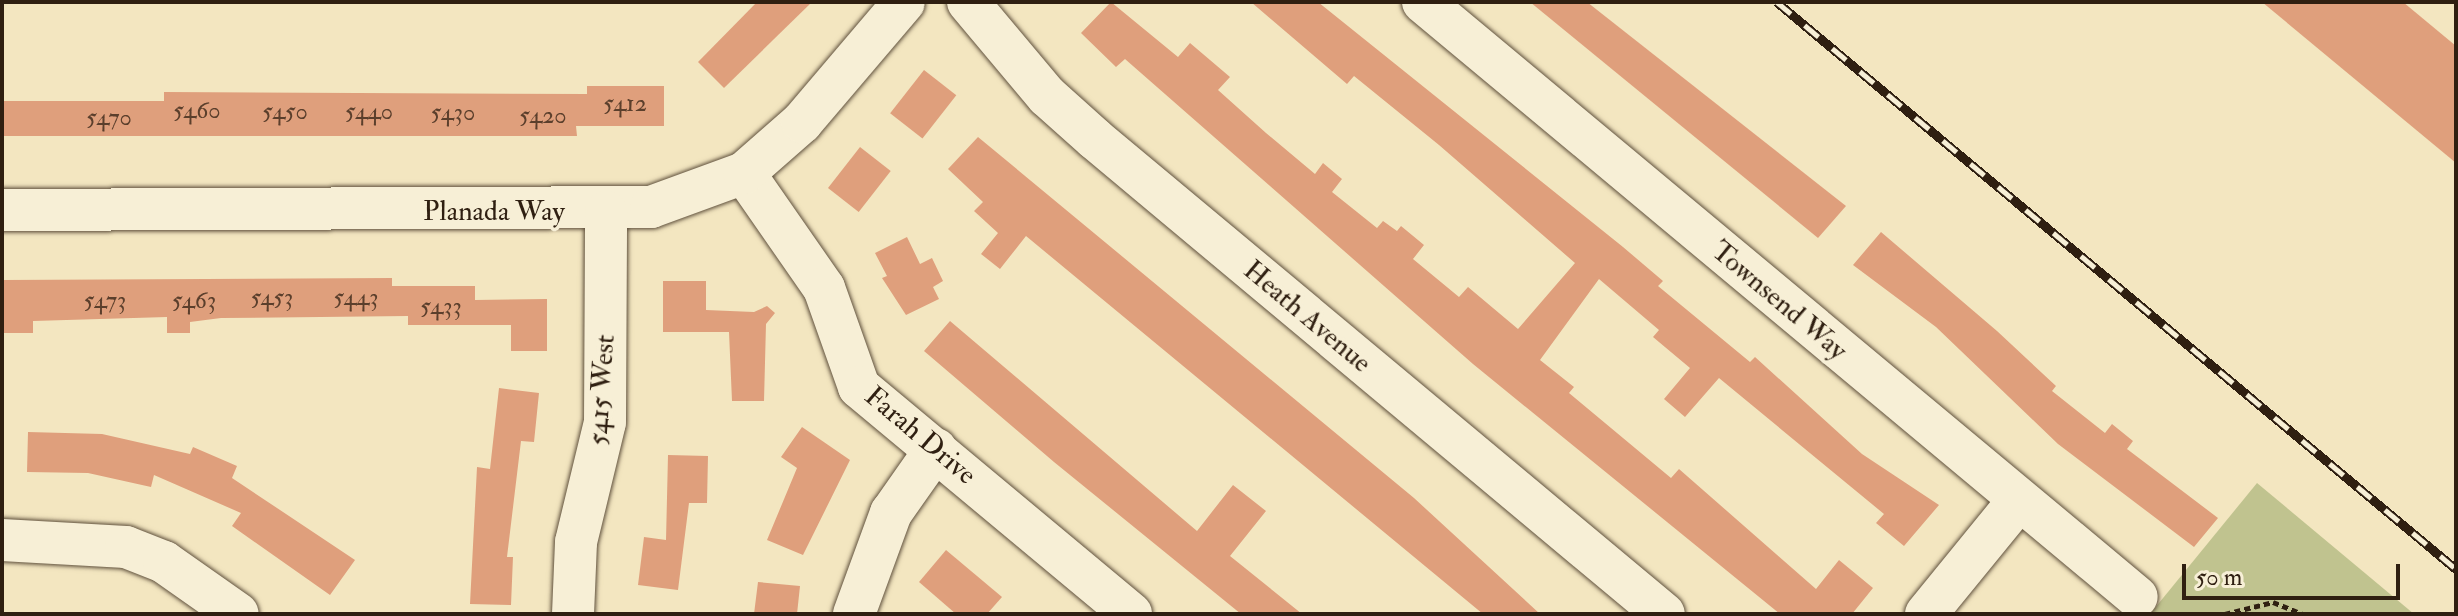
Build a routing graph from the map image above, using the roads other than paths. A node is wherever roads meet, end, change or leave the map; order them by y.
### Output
1 (904, 2) edge
2 (968, 2) edge
3 (1423, 2) edge
4 (744, 173) junction
5 (2, 210) edge
6 (606, 212) junction
7 (936, 449) junction
8 (2018, 501) junction
9 (2, 540) edge
10 (2137, 597) dead end
11 (238, 614) edge
12 (573, 614) edge
13 (854, 614) edge
14 (1131, 614) edge
15 (1664, 614) edge
16 (1926, 614) edge

1 - 4 street, Planada Way
2 - 15 street, Heath Avenue
3 - 8 street, Townsend Way
4 - 6 street, Planada Way
4 - 7 street, Farah Drive
5 - 6 street, Planada Way
6 - 12 street, 5415 West
7 - 13 street
7 - 14 street, Farah Drive
8 - 10 street, Townsend Way
8 - 16 street
9 - 11 street

